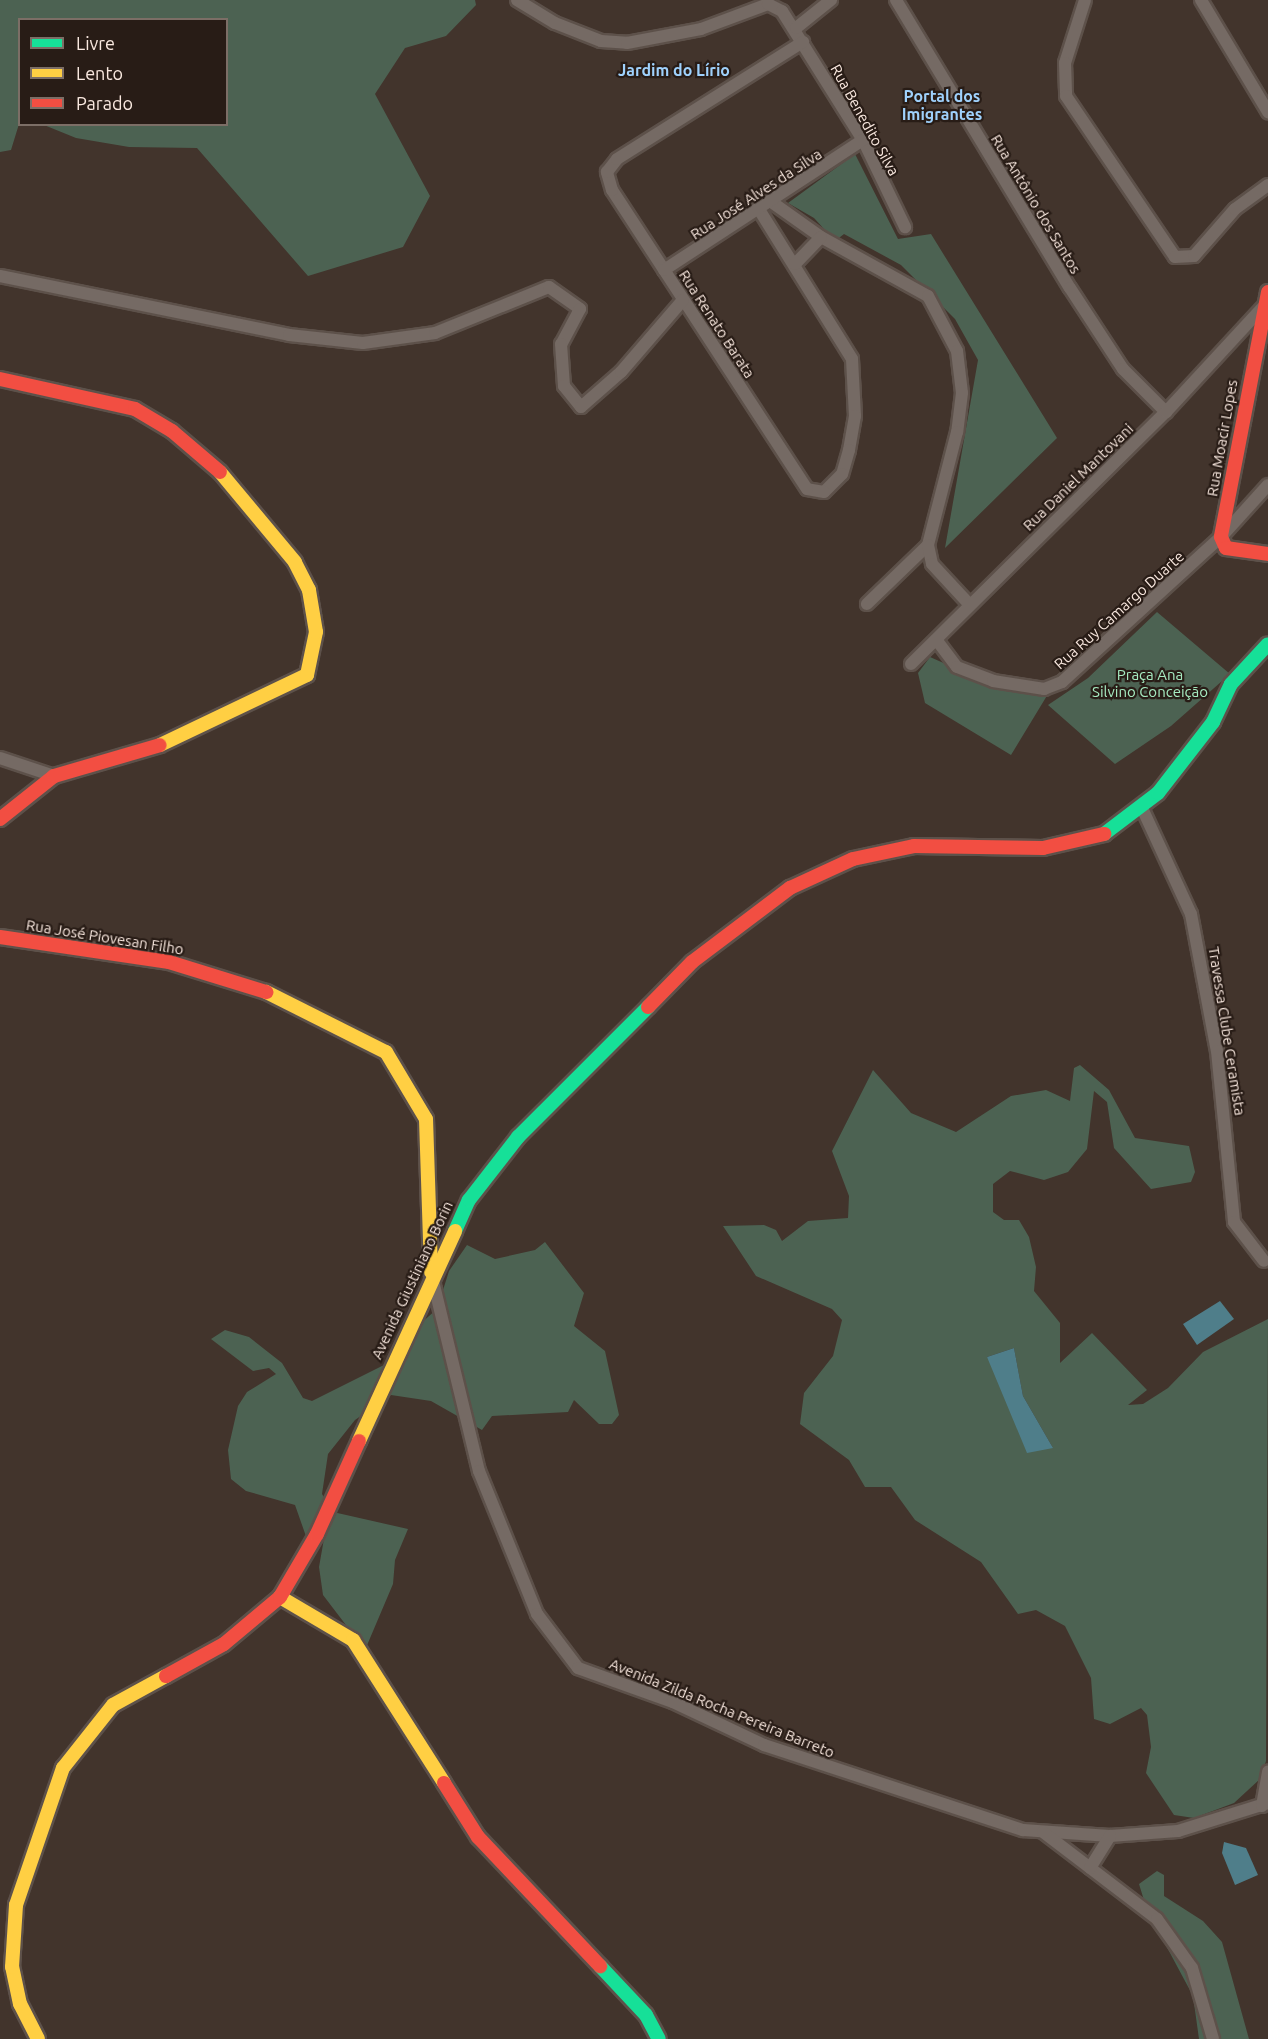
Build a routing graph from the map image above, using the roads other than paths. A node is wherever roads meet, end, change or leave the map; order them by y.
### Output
1 (517, 0) edge
2 (831, 0) edge
3 (896, 0) edge
4 (1085, 0) edge
5 (1201, 0) edge
6 (796, 28) junction
7 (803, 42) junction
8 (1268, 112) edge
9 (863, 141) junction
10 (1268, 185) edge
11 (773, 203) junction
12 (760, 211) junction
13 (905, 227) dead end
14 (821, 237) junction
15 (795, 264) junction
16 (664, 270) junction
17 (0, 276) edge
18 (1268, 292) edge
19 (683, 300) junction
20 (1262, 308) junction
21 (0, 379) edge
22 (1166, 412) junction
23 (1268, 485) edge
24 (1221, 537) junction
25 (928, 545) junction
26 (1268, 554) edge
27 (867, 604) dead end
28 (969, 604) junction
29 (938, 642) junction
30 (1268, 644) edge
31 (911, 664) dead end
32 (0, 758) edge
33 (54, 776) junction
34 (1142, 808) junction
35 (0, 819) edge
36 (0, 937) edge
37 (1264, 1261) dead end
38 (431, 1273) junction
39 (280, 1597) junction
40 (1268, 1772) edge
41 (1265, 1805) edge
42 (1042, 1832) junction
43 (1110, 1836) junction
44 (1090, 1868) junction
45 (38, 2039) edge
46 (658, 2039) edge
47 (1213, 2039) edge

1 - 6 street
2 - 6 street
3 - 22 street, Rua Antônio dos Santos
4 - 10 street
5 - 8 street
6 - 7 street, Rua Benedito Silva
7 - 9 street, Rua Benedito Silva
7 - 16 street, Rua Renato Barata
9 - 11 street, Rua José Alves da Silva
9 - 13 street, Rua Benedito Silva
11 - 12 street, Rua José Alves da Silva
11 - 14 street
12 - 15 street
12 - 16 street, Rua José Alves da Silva
14 - 15 street
14 - 25 street
15 - 19 street, Rua Renato Barata
16 - 19 street, Rua Renato Barata
17 - 19 street
18 - 20 street, Rua Moacir Lopes
20 - 22 street, Rua Daniel Mantovani
20 - 24 street, Rua Moacir Lopes
21 - 33 street
22 - 28 street, Rua Daniel Mantovani
23 - 24 street, Rua Ruy Camargo Duarte
24 - 26 street
24 - 29 street, Rua Ruy Camargo Duarte
25 - 27 street
25 - 28 street
28 - 29 street, Rua Daniel Mantovani
29 - 31 street, Rua Daniel Mantovani
30 - 34 street, Avenida Giustiniano Borin
32 - 33 street
33 - 35 street
34 - 37 street, Travessa Clube Ceramista
34 - 38 street, Avenida Giustiniano Borin
36 - 38 street, Rua José Piovesan Filho
38 - 39 street, Avenida Giustiniano Borin
38 - 42 street, Avenida Zilda Rocha Pereira Barreto
39 - 45 street, Avenida Giustiniano Borin
39 - 46 street
40 - 41 street
41 - 43 street, Avenida Zilda Rocha Pereira Barreto
42 - 43 street, Avenida Zilda Rocha Pereira Barreto
42 - 44 street
43 - 44 street
44 - 47 street

